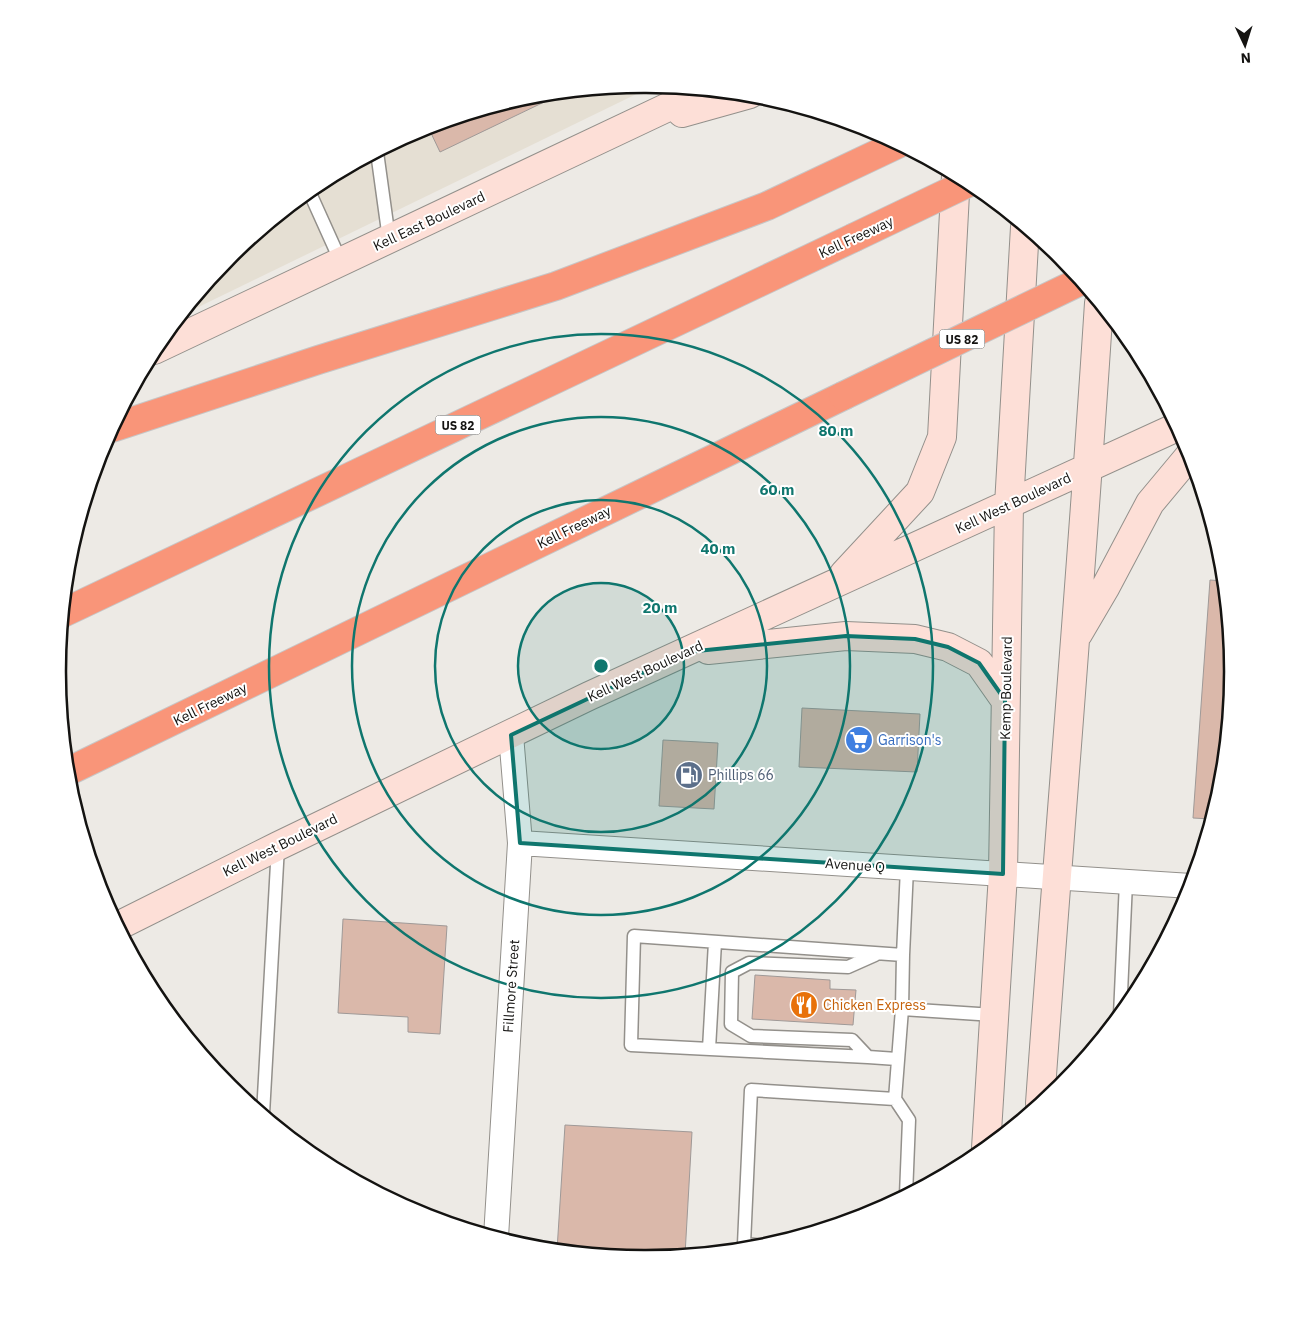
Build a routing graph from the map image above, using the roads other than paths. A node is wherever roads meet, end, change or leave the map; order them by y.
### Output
1 (693, 95) edge
2 (730, 99) edge
3 (617, 131) junction
4 (890, 147) edge
5 (378, 158) edge
6 (956, 183) edge
7 (961, 186) edge
8 (312, 198) edge
9 (1025, 234) edge
10 (389, 240) junction
11 (341, 262) junction
12 (1075, 284) edge
13 (1097, 311) edge
14 (169, 343) edge
15 (122, 425) edge
16 (1171, 430) edge
17 (1184, 462) edge
18 (1088, 468) junction
19 (1009, 505) junction
20 (835, 584) junction
21 (70, 610) edge
22 (1075, 640) junction
23 (687, 652) junction
24 (1005, 700) junction
25 (511, 735) junction
26 (74, 768) edge
27 (520, 843) junction
28 (278, 846) junction
29 (908, 868) junction
30 (1002, 874) junction
31 (1056, 877) junction
32 (1126, 882) junction
33 (1183, 885) edge
34 (124, 923) edge
35 (715, 942) junction
36 (877, 954) junction
37 (903, 956) junction
38 (1121, 1001) edge
39 (902, 1009) junction
40 (994, 1015) junction
41 (708, 1049) junction
42 (868, 1057) junction
43 (897, 1059) junction
44 (1041, 1094) edge
45 (895, 1100) junction
46 (263, 1107) edge
47 (987, 1139) edge
48 (906, 1188) edge
49 (496, 1231) edge
50 (744, 1241) edge

1 - 3 main road, Kell East Boulevard
2 - 3 main road
3 - 10 main road, Kell East Boulevard
4 - 15 highway
5 - 10 lane
6 - 20 main road
7 - 21 highway, Kell Freeway / US 82, bridge
8 - 11 lane
9 - 19 main road, Kemp Boulevard
10 - 11 main road, Kell East Boulevard
11 - 14 main road, Kell East Boulevard
12 - 26 highway, Kell Freeway / US 82, bridge
13 - 18 main road
16 - 18 main road, Kell West Boulevard
17 - 22 main road
18 - 19 main road, Kell West Boulevard
18 - 22 main road
19 - 20 main road, Kell West Boulevard
19 - 24 main road, Kemp Boulevard
20 - 23 main road, Kell West Boulevard
22 - 31 main road
23 - 24 main road
23 - 25 main road, Kell West Boulevard
24 - 30 main road, Kemp Boulevard
25 - 27 street, Fillmore Street
25 - 28 main road, Kell West Boulevard
27 - 29 street, Avenue Q
27 - 49 street, Fillmore Street
28 - 34 main road, Kell West Boulevard
28 - 46 lane
29 - 30 street, Avenue Q
29 - 37 lane
30 - 31 street, Avenue Q
30 - 40 main road, Kemp Boulevard
31 - 32 street, Avenue Q
31 - 44 main road
32 - 33 street, Avenue Q
32 - 38 lane
35 - 36 lane
35 - 41 lane
35 - 41 lane
36 - 37 lane
36 - 42 lane
37 - 39 lane
39 - 40 lane
39 - 43 lane
40 - 47 main road, Kemp Boulevard
41 - 42 lane
42 - 43 lane
43 - 45 lane
45 - 48 lane
45 - 50 lane

